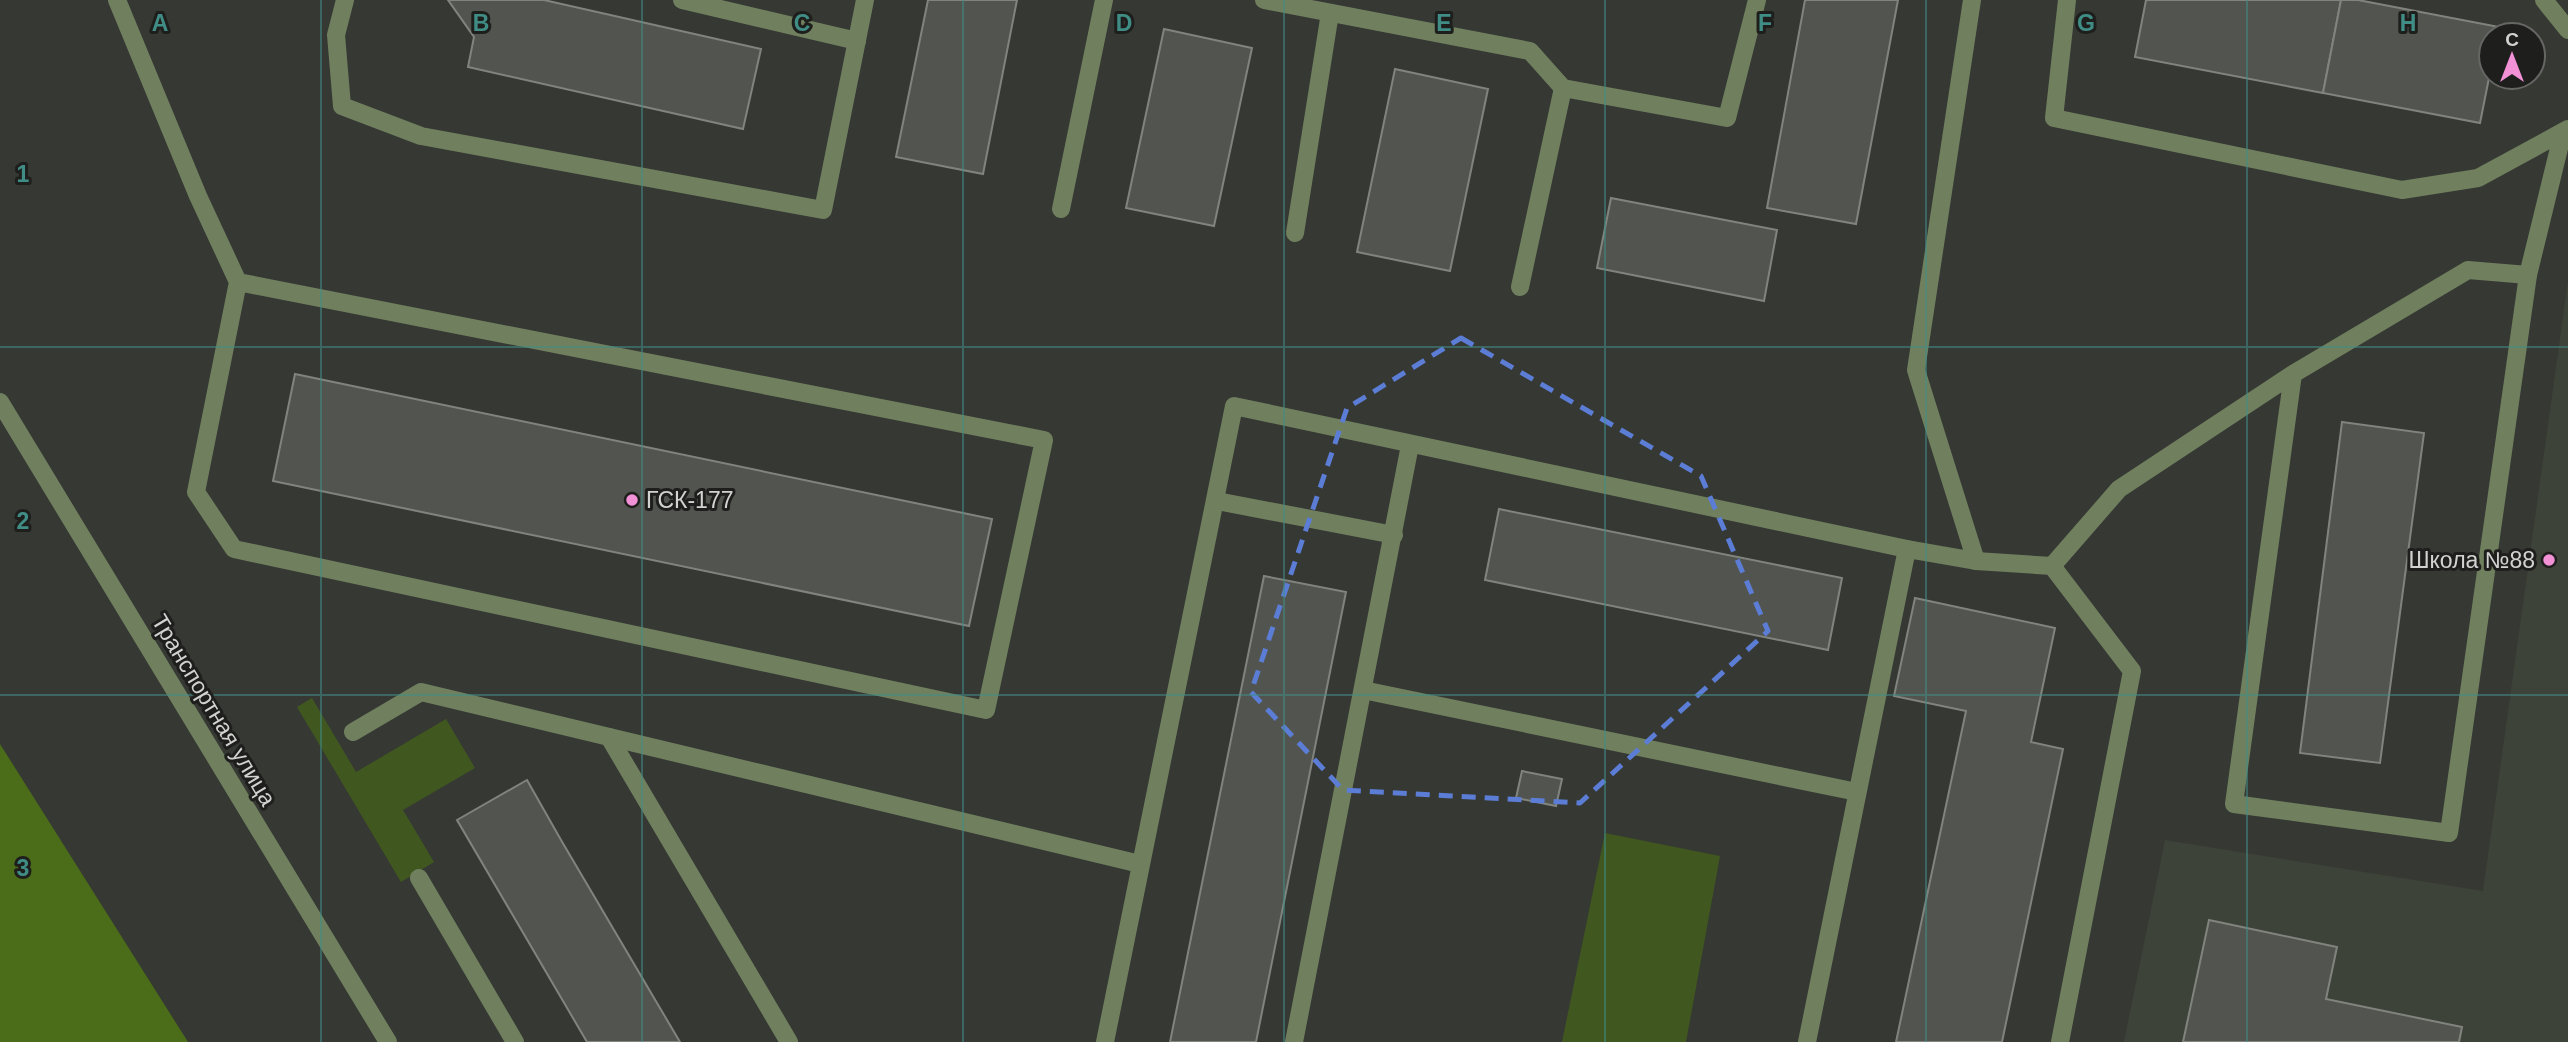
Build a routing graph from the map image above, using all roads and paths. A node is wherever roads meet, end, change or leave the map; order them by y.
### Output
1 (117, 0) edge
2 (345, 0) edge
3 (682, 0) edge
4 (865, 0) edge
5 (1104, 0) edge
6 (1264, 0) edge
7 (1758, 0) edge
8 (1972, 0) edge
9 (2067, 0) edge
10 (2544, 0) edge
11 (1330, 13) junction
12 (2568, 30) edge
13 (857, 41) junction
14 (1563, 88) junction
15 (2565, 130) edge
16 (1061, 209) dead end
17 (1295, 233) dead end
18 (2528, 275) junction
19 (239, 282) junction
20 (1520, 287) dead end
21 (2293, 374) junction
22 (0, 402) edge
23 (1410, 445) junction
24 (1217, 501) junction
25 (1394, 535) junction
26 (1906, 549) junction
27 (1976, 561) junction
28 (2052, 566) junction
29 (1363, 690) junction
30 (353, 732) dead end
31 (609, 737) junction
32 (1857, 792) junction
33 (1140, 864) junction
34 (419, 878) dead end
35 (388, 1042) edge
36 (515, 1042) edge
37 (789, 1042) edge
38 (1105, 1042) edge
39 (1294, 1042) edge
40 (1807, 1042) edge
41 (2060, 1042) edge

1 - 19 street
2 - 13 street
3 - 13 street
4 - 13 street
5 - 16 street
6 - 11 street
7 - 14 street
8 - 27 street
9 - 15 street
10 - 12 street
11 - 14 street
11 - 17 street
14 - 20 street
15 - 18 street
18 - 21 street
18 - 21 street
19 - 19 street
21 - 28 street
22 - 35 street, Транспортная улица
23 - 24 street
23 - 25 street
23 - 26 street
24 - 25 street
24 - 33 street
25 - 29 street
26 - 27 street
26 - 32 street
27 - 28 street
28 - 41 street
29 - 32 street
29 - 39 street
30 - 31 street
31 - 33 street
31 - 37 street
32 - 40 street
33 - 38 street
34 - 36 street

